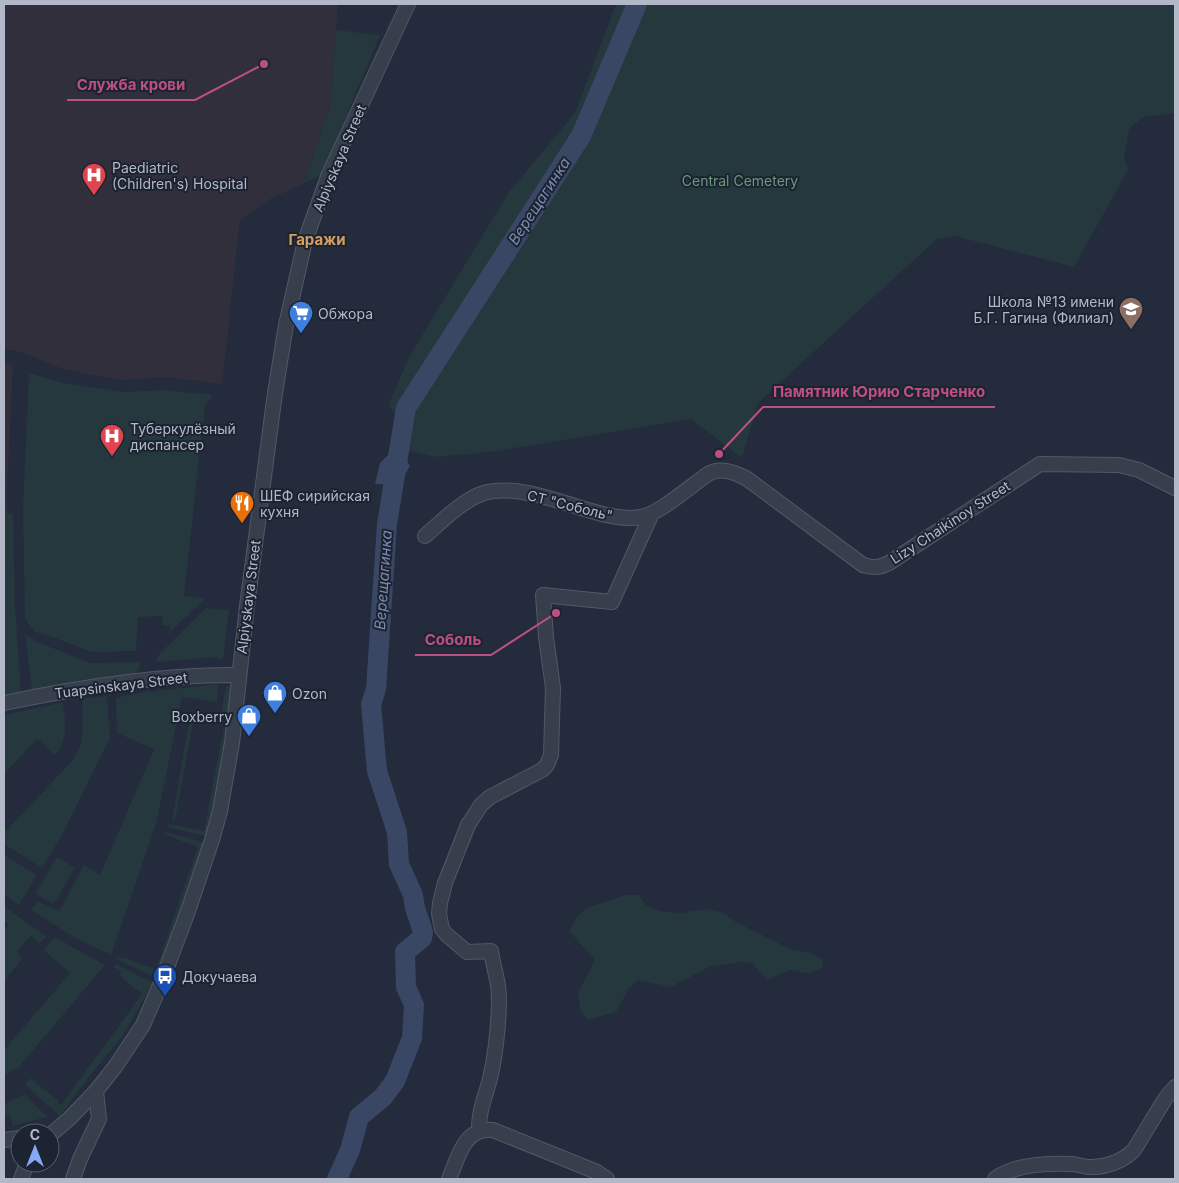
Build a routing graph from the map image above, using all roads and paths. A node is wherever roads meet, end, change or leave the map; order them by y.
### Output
1 (408, 4) edge
2 (715, 470) joint
3 (1175, 488) edge
4 (652, 513) junction
5 (425, 536) dead end
6 (239, 675) junction
7 (4, 703) edge
8 (1175, 1086) edge
9 (96, 1091) junction
10 (60, 1127) edge
11 (479, 1131) junction
12 (73, 1179) edge
13 (449, 1179) edge
14 (607, 1179) edge
15 (995, 1179) edge

1 - 6 street, Alpiyskaya Street
2 - 3 street, Lizy Chaikinoy Street
2 - 4 street, СТ "Соболь"
4 - 5 street, СТ "Соболь"
4 - 11 street
6 - 7 street, Tuapsinskaya Street
6 - 9 street, Alpiyskaya Street
8 - 15 street
9 - 10 street, Alpiyskaya Street
9 - 12 street
11 - 13 street
11 - 14 street

